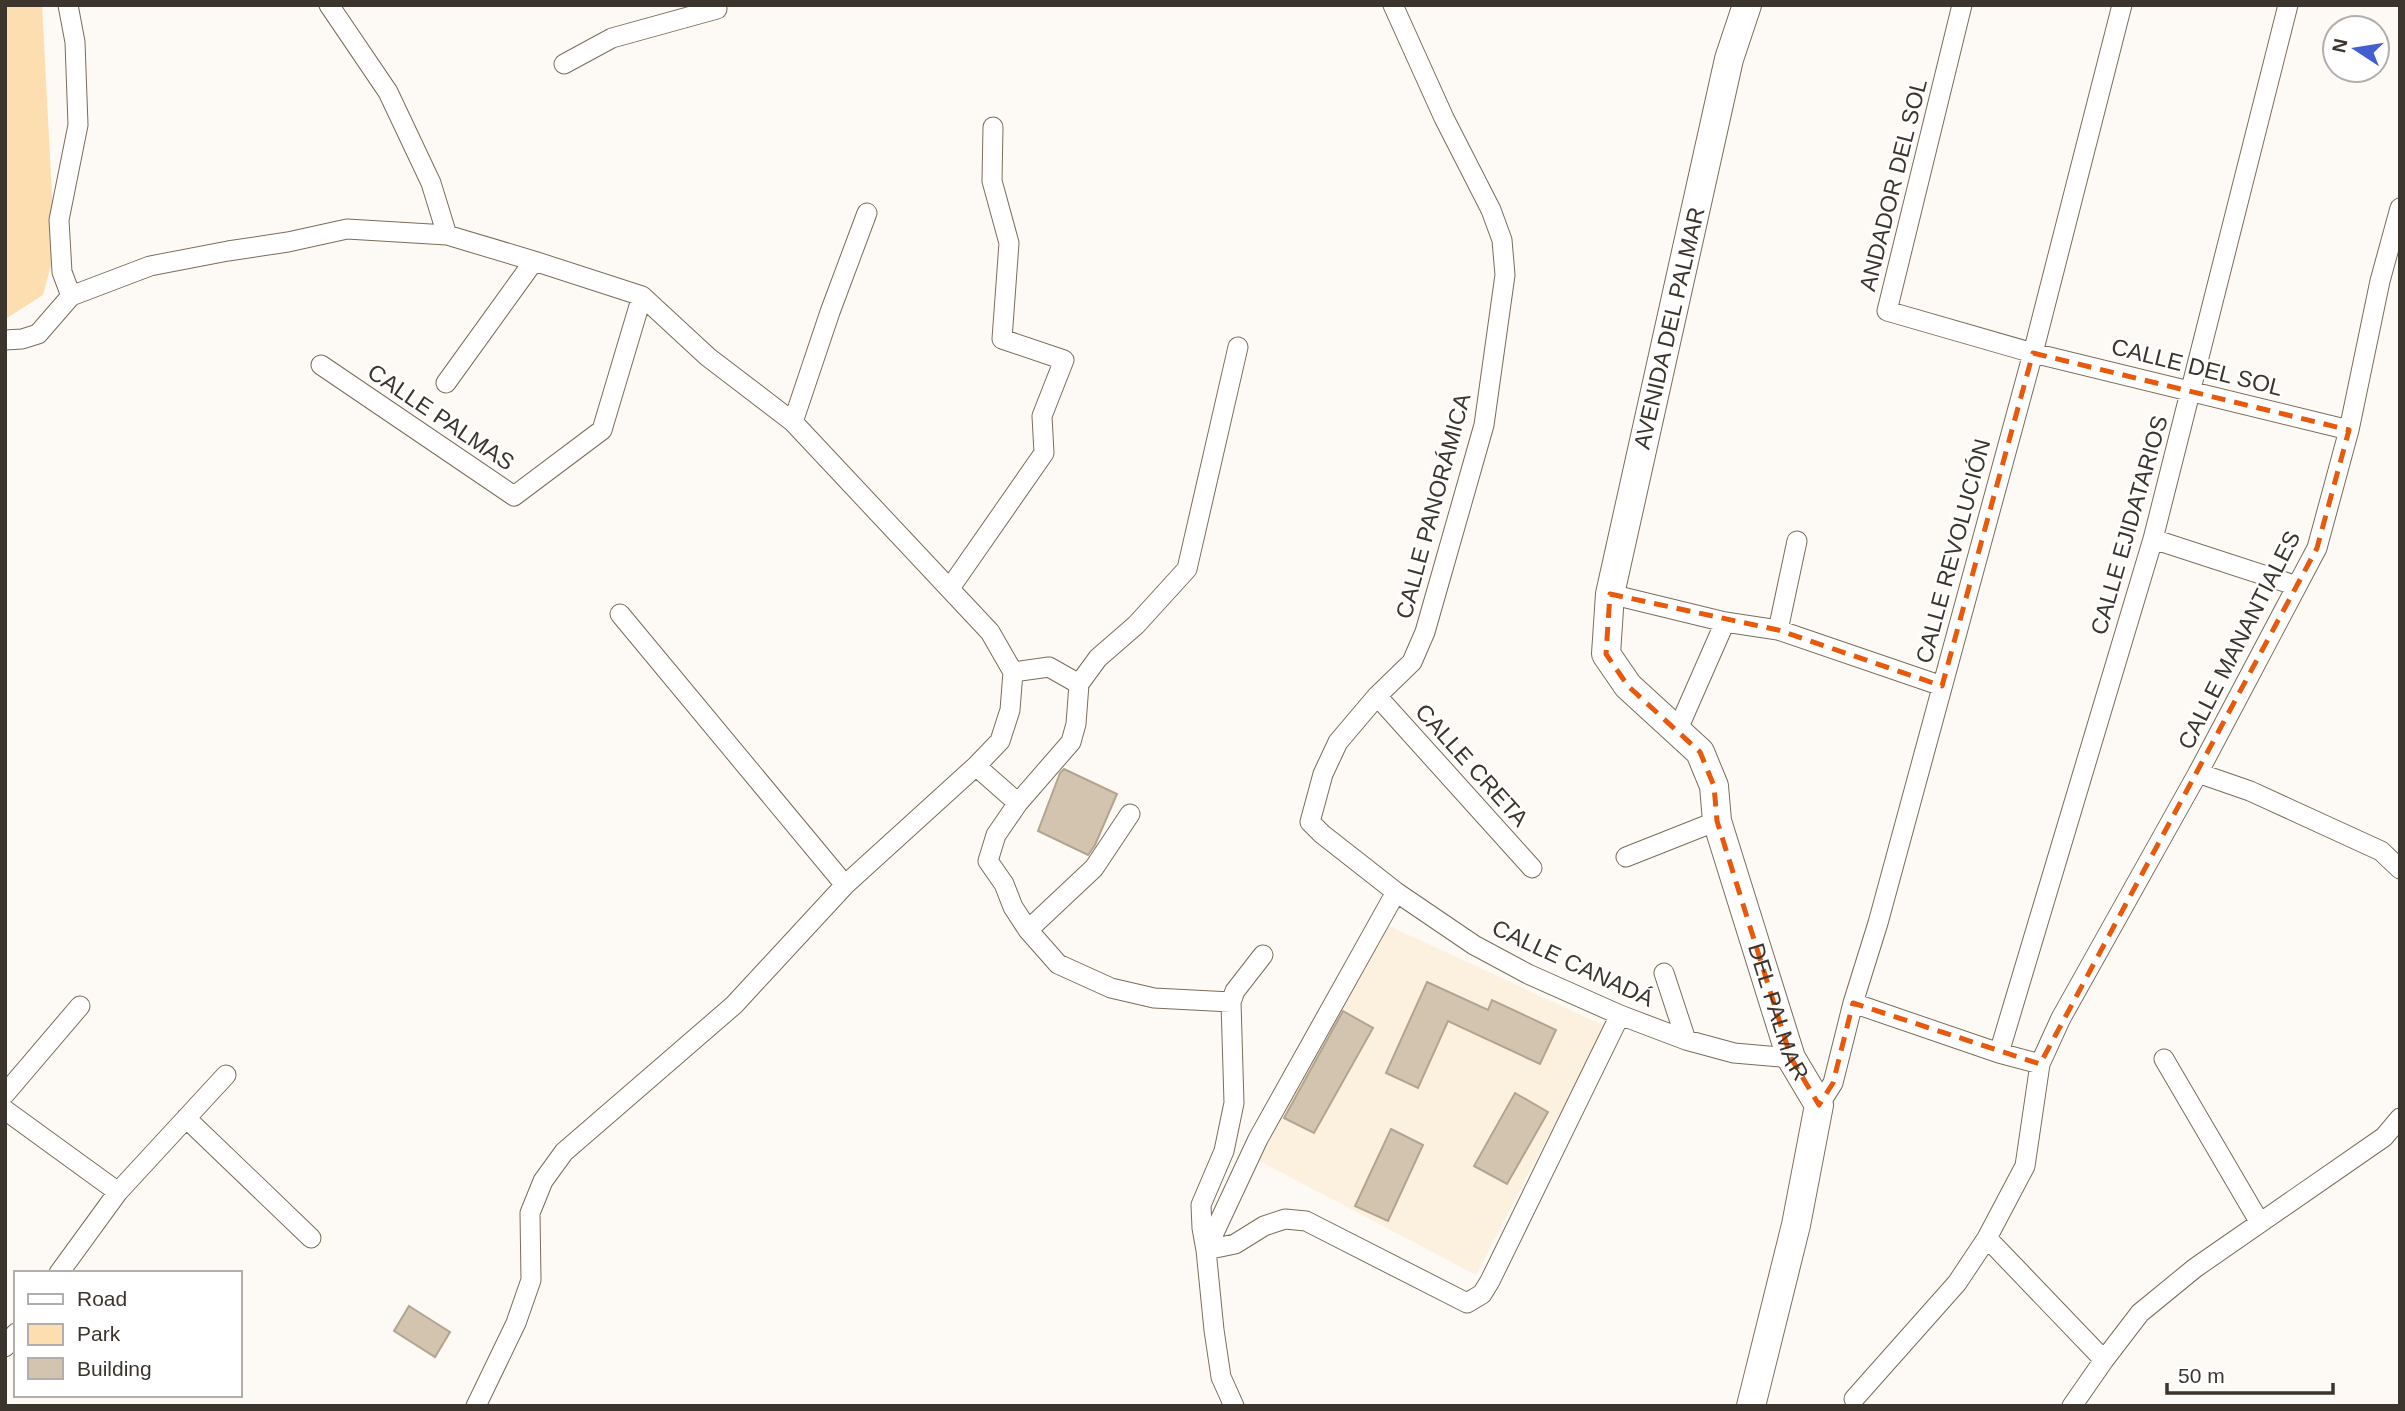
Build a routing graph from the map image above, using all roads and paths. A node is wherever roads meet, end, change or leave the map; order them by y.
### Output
1 (68, 5) edge
2 (329, 5) edge
3 (1393, 5) edge
4 (1747, 5) edge
5 (1962, 5) edge
6 (2122, 5) edge
7 (2288, 5) edge
8 (717, 9) dead end
9 (693, 10) edge
10 (564, 64) dead end
11 (993, 127) dead end
12 (2400, 208) edge
13 (867, 213) dead end
14 (447, 235) junction
15 (534, 261) junction
16 (71, 296) junction
17 (642, 296) junction
18 (5, 340) edge
19 (1238, 347) dead end
20 (2033, 352) junction
21 (321, 365) dead end
22 (446, 383) dead end
23 (2192, 391) junction
24 (793, 422) junction
25 (2349, 430) junction
26 (2153, 539) junction
27 (1797, 541) dead end
28 (2297, 586) junction
29 (950, 588) junction
30 (1610, 594) junction
31 (620, 614) dead end
32 (1725, 622) junction
33 (1779, 630) junction
34 (1606, 654) joint
35 (1013, 672) junction
36 (1079, 684) junction
37 (1942, 686) junction
38 (1377, 696) junction
39 (1678, 729) junction
40 (976, 766) junction
41 (2198, 773) junction
42 (1316, 799) joint
43 (1018, 803) junction
44 (1130, 814) dead end
45 (1717, 821) junction
46 (1626, 857) dead end
47 (1531, 868) dead end
48 (2400, 869) edge
49 (845, 885) junction
50 (1396, 892) junction
51 (1028, 930) junction
52 (1263, 956) dead end
53 (1664, 973) dead end
54 (1231, 1002) junction
55 (1853, 1003) junction
56 (80, 1006) dead end
57 (1620, 1015) junction
58 (1686, 1040) junction
59 (1998, 1054) junction
60 (1791, 1058) junction
61 (2164, 1059) dead end
62 (2040, 1064) junction
63 (226, 1076) dead end
64 (5, 1094) edge
65 (1819, 1105) junction
66 (5, 1110) edge
67 (186, 1118) junction
68 (2400, 1118) edge
69 (117, 1192) junction
70 (2260, 1223) junction
71 (311, 1238) dead end
72 (1987, 1238) junction
73 (1206, 1250) junction
74 (60, 1271) edge
75 (2104, 1360) junction
76 (1854, 1399) dead end
77 (476, 1406) edge
78 (1234, 1406) edge
79 (1751, 1406) edge
80 (2072, 1406) edge

1 - 16 street
2 - 14 street
3 - 38 street, CALLE PANORÁMICA
4 - 30 street, AVENIDA DEL PALMAR
5 - 20 street, ANDADOR DEL SOL
6 - 20 street, CALLE REVOLUCIÓN
7 - 23 street, CALLE EJIDATARIOS
8 - 9 street
9 - 10 street
11 - 29 street
12 - 25 street, CALLE MANANTIALES
13 - 24 street
14 - 15 street
14 - 16 street
15 - 17 street
15 - 22 street
16 - 18 street
17 - 21 street, CALLE PALMAS
17 - 24 street
19 - 36 street
20 - 23 street, CALLE DEL SOL
20 - 37 street, CALLE REVOLUCIÓN
23 - 25 street, CALLE DEL SOL
23 - 26 street, CALLE EJIDATARIOS
24 - 29 street
25 - 28 street, CALLE MANANTIALES
26 - 28 street
26 - 59 street, CALLE EJIDATARIOS
27 - 33 street
28 - 41 street, CALLE MANANTIALES
29 - 35 street
30 - 32 street
30 - 34 street, AVENIDA DEL PALMAR
31 - 49 street
32 - 33 street
32 - 39 street
33 - 37 street
34 - 39 street, DEL PALMAR
35 - 36 street
35 - 40 street
36 - 43 street
37 - 55 street, CALLE REVOLUCIÓN
38 - 42 street, CALLE PANORÁMICA
38 - 47 street, CALLE CRETA
39 - 45 street, DEL PALMAR
40 - 43 street
40 - 49 street
41 - 48 street
41 - 62 street, CALLE MANANTIALES
42 - 50 street, CALLE CANADÁ
43 - 51 street
44 - 51 street
45 - 46 street
45 - 60 street, DEL PALMAR
49 - 77 street
50 - 57 street, CALLE CANADÁ
50 - 73 street
51 - 54 street
52 - 54 street
53 - 58 street
54 - 73 street
55 - 59 street
55 - 65 street, CALLE REVOLUCIÓN
56 - 64 street
57 - 58 street, CALLE CANADÁ
57 - 73 street
58 - 60 street, CALLE CANADÁ
59 - 62 street
60 - 65 street, DEL PALMAR
61 - 70 street
62 - 72 street, CALLE MANANTIALES
63 - 67 street
65 - 79 street, DEL PALMAR
66 - 69 street
67 - 69 street
67 - 71 street
68 - 70 street
69 - 74 street
70 - 75 street
72 - 75 street
72 - 76 street, CALLE MANANTIALES
73 - 78 street
75 - 80 street

